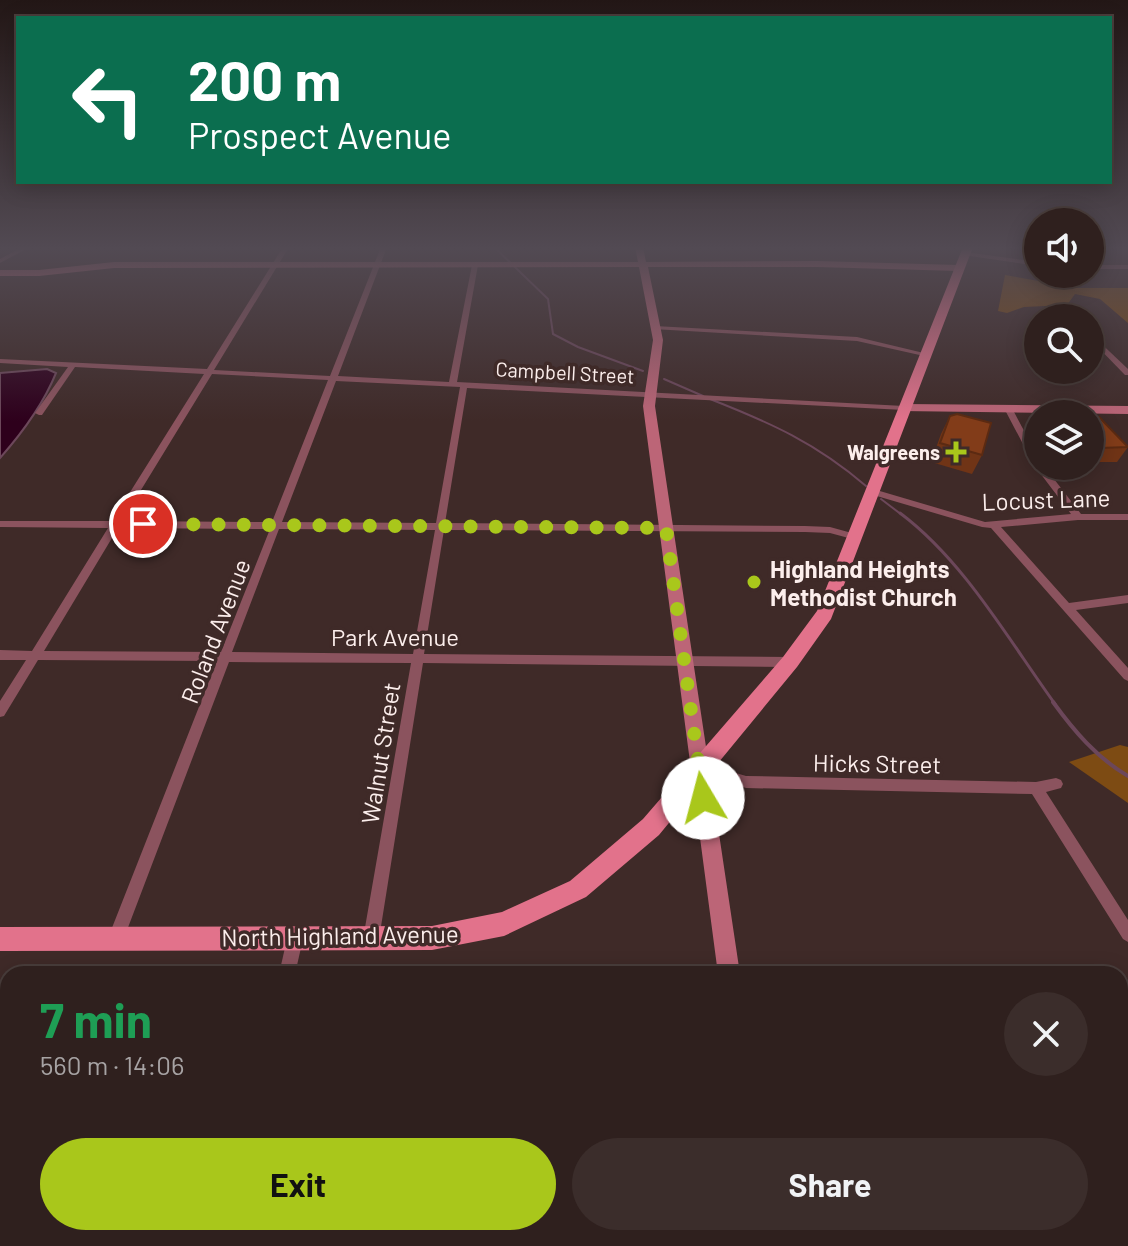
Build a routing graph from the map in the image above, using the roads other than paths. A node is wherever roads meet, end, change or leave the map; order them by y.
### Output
1 (251, 305) edge
2 (362, 305) edge
3 (469, 305) edge
4 (651, 305) edge
5 (944, 305) edge
6 (655, 328) junction
7 (1104, 349) edge
8 (924, 354) junction
9 (0, 361) edge
10 (73, 365) junction
11 (212, 370) junction
12 (1128, 373) edge
13 (335, 377) junction
14 (458, 384) junction
15 (649, 395) junction
16 (904, 408) junction
17 (1009, 410) junction
18 (1128, 410) edge
19 (39, 413) dead end
20 (1024, 438) edge
21 (1050, 480) edge
22 (874, 490) junction
23 (1078, 517) junction
24 (1128, 517) edge
25 (0, 524) edge
26 (115, 524) junction
27 (278, 524) junction
28 (994, 525) junction
29 (440, 526) junction
30 (666, 528) junction
31 (856, 537) junction
32 (1128, 599) edge
33 (1066, 607) junction
34 (0, 655) edge
35 (35, 655) junction
36 (417, 657) junction
37 (227, 658) junction
38 (683, 660) junction
39 (790, 662) junction
40 (1128, 676) edge
41 (0, 712) edge
42 (699, 768) junction
43 (1056, 784) dead end
44 (1036, 788) junction
45 (1128, 934) edge
46 (0, 939) edge
47 (116, 939) junction
48 (295, 939) junction
49 (371, 939) junction
50 (289, 966) edge
51 (728, 966) edge

1 - 11 street
2 - 13 street, Roland Avenue
3 - 14 street, Walnut Street
4 - 6 street
5 - 8 main road, North Highland Avenue
6 - 8 street
6 - 15 street
7 - 12 street
8 - 16 main road, North Highland Avenue
9 - 10 street, Campbell Street
10 - 11 street, Campbell Street
10 - 19 street
11 - 13 street, Campbell Street
11 - 26 street
13 - 14 street, Campbell Street
13 - 27 street, Roland Avenue
14 - 15 street, Campbell Street
14 - 29 street, Walnut Street
15 - 16 street, Campbell Street
15 - 30 street
16 - 17 street, Campbell Street
16 - 22 main road, North Highland Avenue
17 - 18 street, Campbell Street
17 - 20 street
21 - 23 street
22 - 28 street, Locust Lane
22 - 31 main road, North Highland Avenue
23 - 24 street, Locust Lane
23 - 28 street, Locust Lane
25 - 26 street
26 - 27 street
26 - 35 street
27 - 29 street
27 - 37 street, Roland Avenue
28 - 33 street
29 - 30 street
29 - 36 street, Walnut Street
30 - 31 street
30 - 38 street
31 - 39 main road, North Highland Avenue
32 - 33 street
33 - 40 street
34 - 35 street, Park Avenue
35 - 37 street, Park Avenue
35 - 41 street
36 - 37 street, Park Avenue
36 - 38 street, Park Avenue
36 - 49 street, Walnut Street
37 - 47 street, Roland Avenue
38 - 39 street, Park Avenue
38 - 42 street
39 - 42 main road, North Highland Avenue
42 - 44 street, Hicks Street
42 - 49 main road, North Highland Avenue
42 - 51 street
43 - 44 street, Hicks Street
44 - 45 street
46 - 47 main road, North Highland Avenue
47 - 48 main road, North Highland Avenue
48 - 49 main road, North Highland Avenue
48 - 50 street

